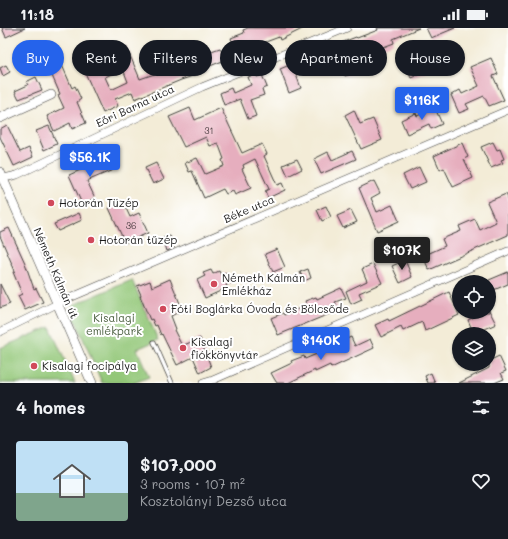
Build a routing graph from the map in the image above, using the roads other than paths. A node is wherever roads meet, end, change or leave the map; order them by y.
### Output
1 (347, 28) edge
2 (51, 95) dead end
3 (508, 110) edge
4 (0, 118) edge
5 (1, 176) edge
6 (508, 251) edge
7 (57, 304) junction
8 (0, 332) edge
9 (154, 342) dead end
10 (92, 383) edge
11 (172, 383) edge
12 (202, 383) edge

1 - 5 street, Eőri Barna utca
2 - 4 street
3 - 7 street, Béke utca
5 - 7 street, Németh Kálmán út
6 - 12 street
7 - 8 street, Béke utca
7 - 10 street, Németh Kálmán út
9 - 11 lane

